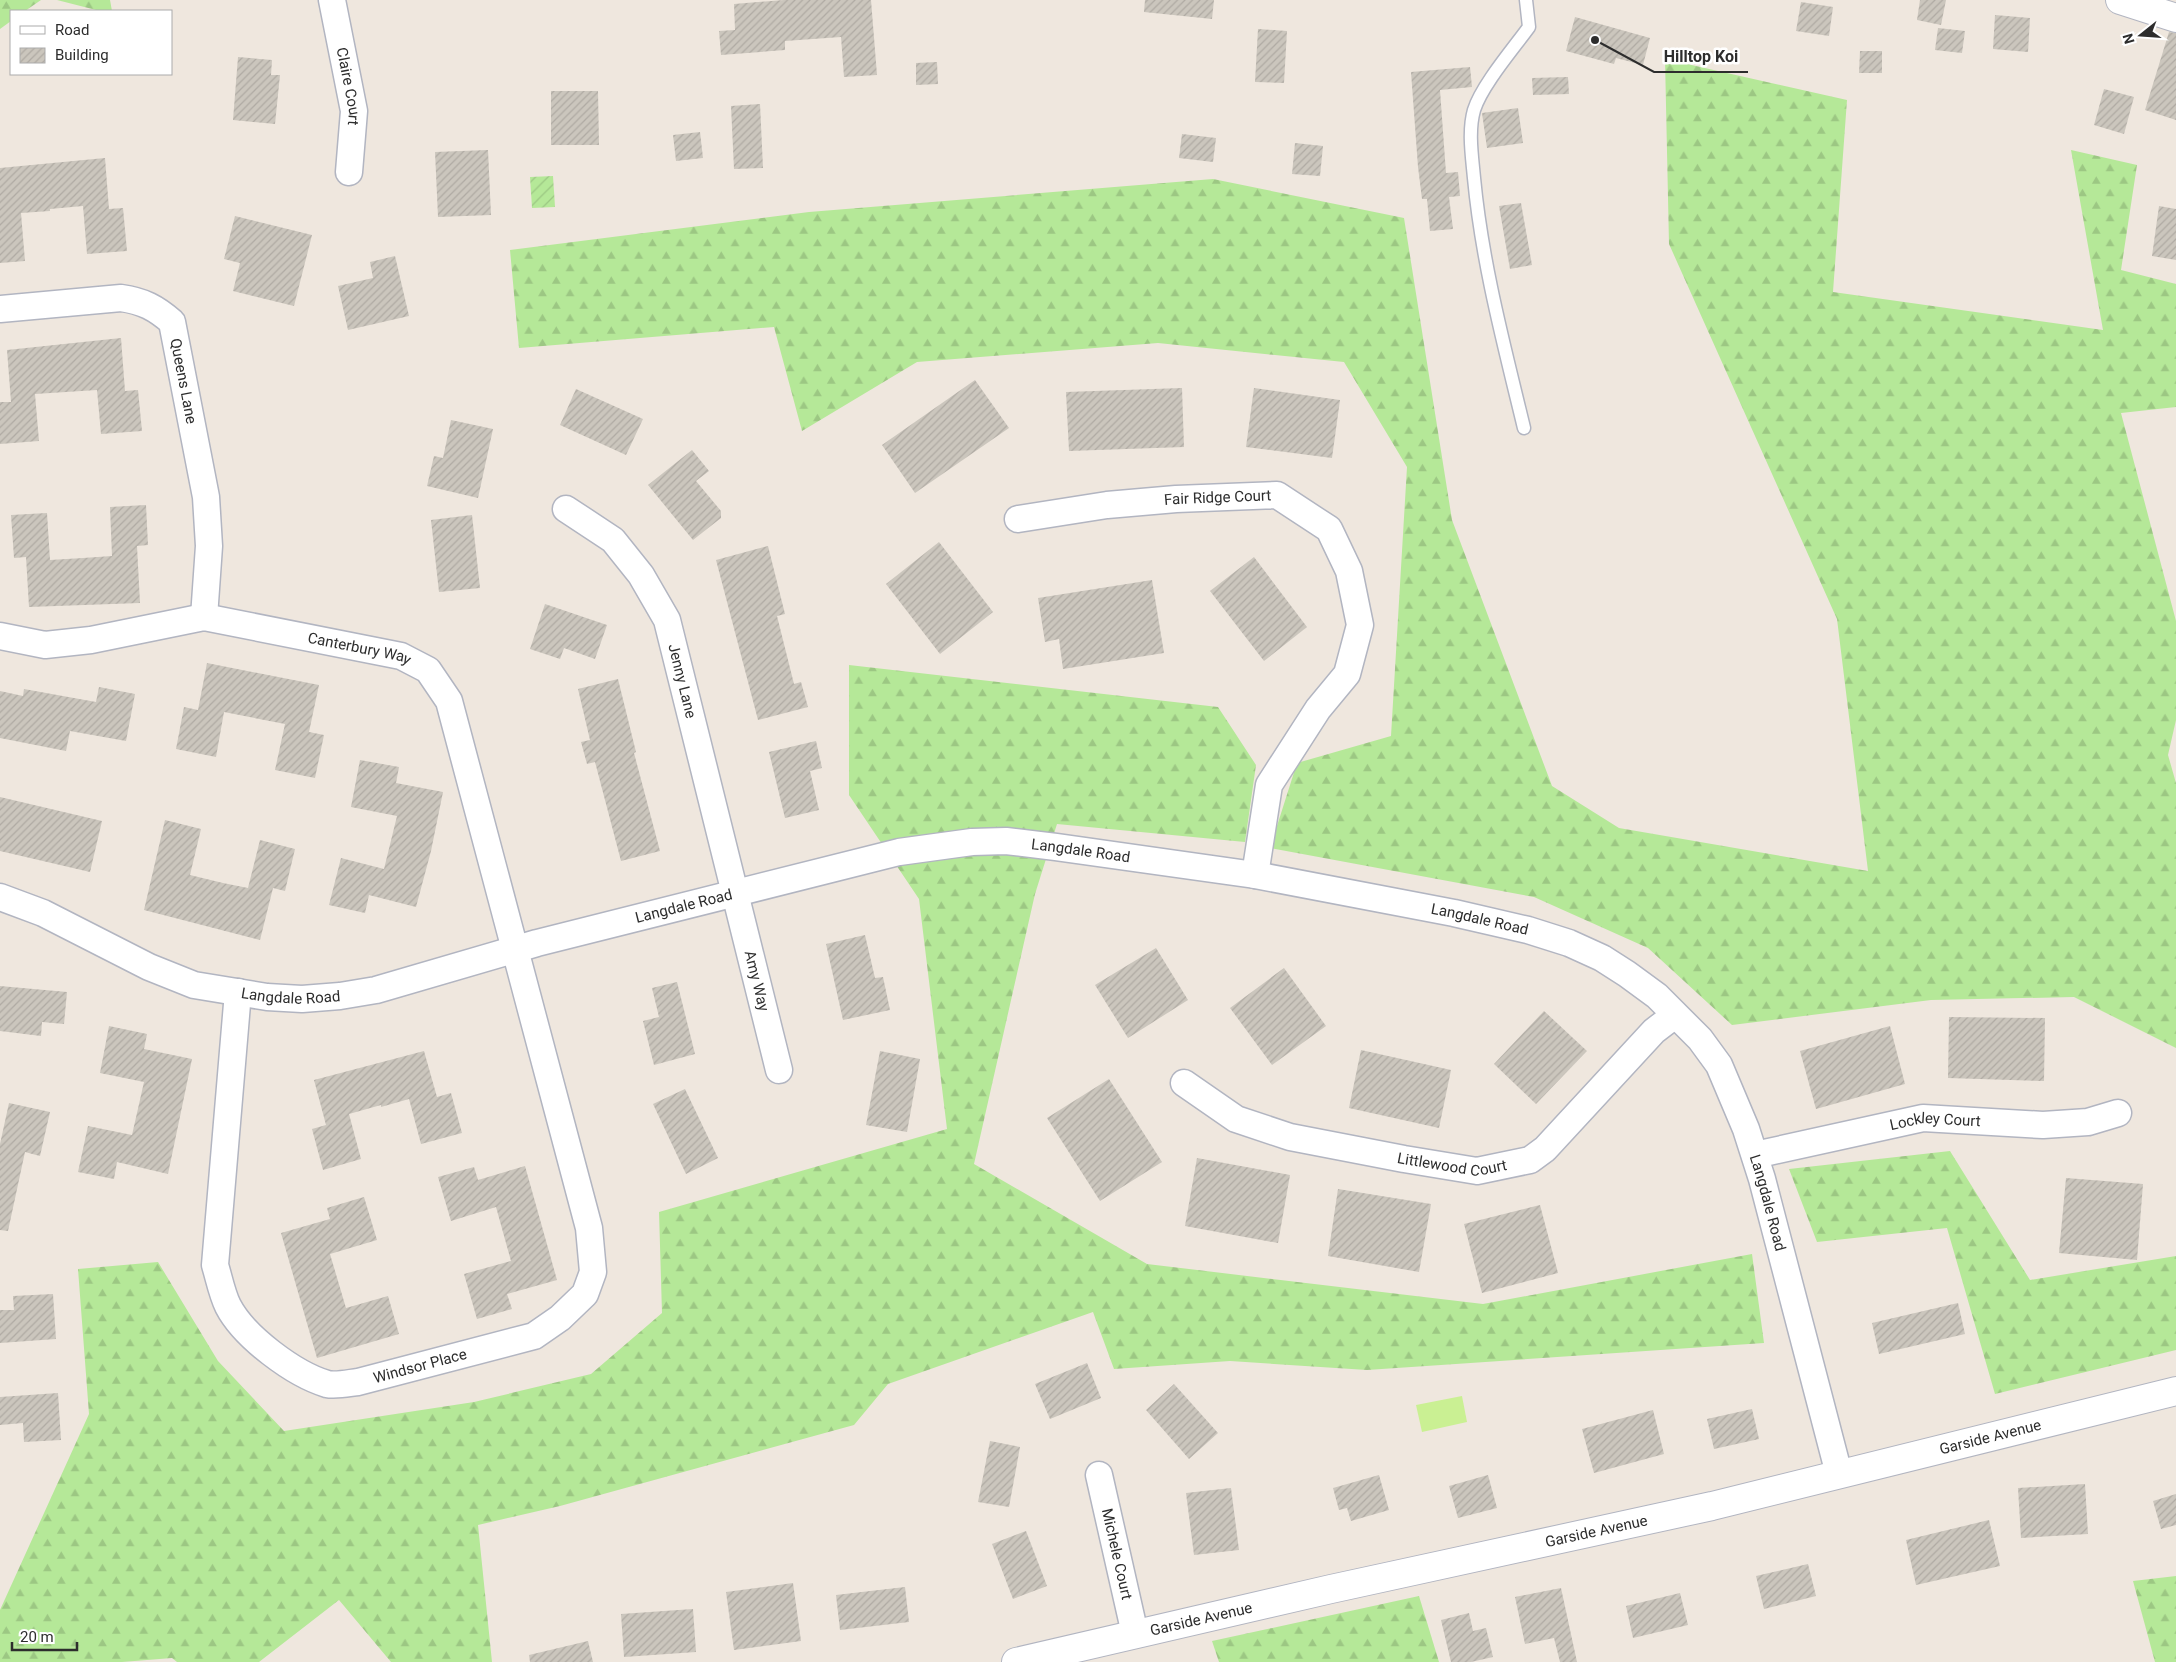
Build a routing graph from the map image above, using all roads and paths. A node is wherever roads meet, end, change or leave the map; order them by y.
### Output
1 (332, 0) edge
2 (1526, 0) edge
3 (2120, 0) edge
4 (2176, 18) edge
5 (349, 172) dead end
6 (0, 308) edge
7 (1524, 428) dead end
8 (566, 509) dead end
9 (1018, 519) dead end
10 (204, 617) junction
11 (0, 636) edge
12 (1255, 875) junction
13 (736, 892) junction
14 (0, 897) edge
15 (516, 949) junction
16 (238, 992) junction
17 (1675, 1014) junction
18 (780, 1070) dead end
19 (1184, 1083) dead end
20 (2118, 1112) dead end
21 (1755, 1155) junction
22 (2176, 1391) edge
23 (1839, 1474) junction
24 (1099, 1475) dead end
25 (1135, 1634) junction
26 (1016, 1662) edge

1 - 5 street, Claire Court
2 - 7 lane
3 - 4 street
6 - 10 street, Queens Lane
8 - 13 street, Jenny Lane
9 - 12 street, Fair Ridge Court
10 - 11 street, Canterbury Way
10 - 15 street, Canterbury Way
12 - 13 street, Langdale Road
12 - 17 street, Langdale Road
13 - 15 street, Langdale Road
13 - 18 street, Amy Way
14 - 16 street, Langdale Road
15 - 16 street, Langdale Road
15 - 16 street, Windsor Place
17 - 19 street, Littlewood Court
17 - 21 street, Langdale Road
20 - 21 street, Lockley Court
21 - 23 street, Langdale Road
22 - 23 street, Garside Avenue
23 - 25 street, Garside Avenue
24 - 25 street, Michele Court
25 - 26 street, Garside Avenue

